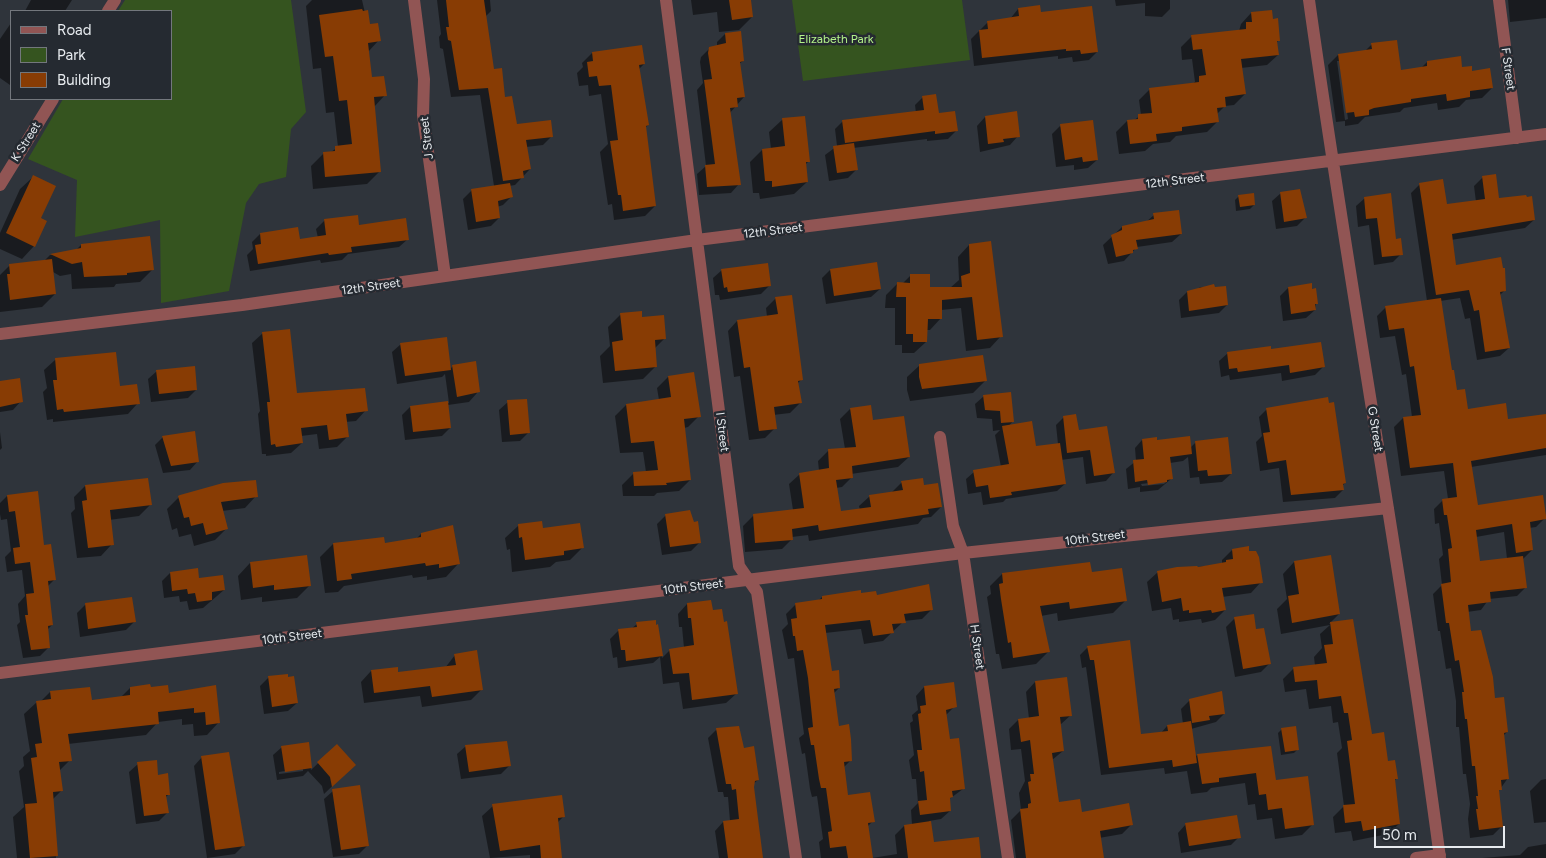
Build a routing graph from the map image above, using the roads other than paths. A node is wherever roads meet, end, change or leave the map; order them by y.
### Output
1 (414, 0) edge
2 (666, 0) edge
3 (1309, 0) edge
4 (1499, 0) edge
5 (52, 100) edge
6 (1546, 134) edge
7 (1517, 138) junction
8 (1331, 162) junction
9 (0, 185) edge
10 (697, 240) junction
11 (445, 276) junction
12 (0, 334) edge
13 (940, 437) dead end
14 (1388, 508) junction
15 (964, 553) junction
16 (750, 580) junction
17 (0, 673) edge
18 (1440, 856) edge
19 (796, 858) edge
20 (1008, 858) edge
21 (1416, 858) edge

1 - 11 street, J Street
2 - 10 street, I Street
3 - 8 street, G Street
4 - 7 street, F Street
5 - 9 street, K Street
6 - 7 street, 12th Street
7 - 8 street, 12th Street
8 - 10 street, 12th Street
8 - 14 street, G Street
10 - 11 street, 12th Street
10 - 16 street, I Street
11 - 12 street, 12th Street
13 - 15 street, H Street
14 - 15 street, 10th Street
14 - 18 street, G Street
15 - 16 street, 10th Street
15 - 20 street, H Street
16 - 17 street, 10th Street
16 - 19 street, I Street
18 - 21 street

